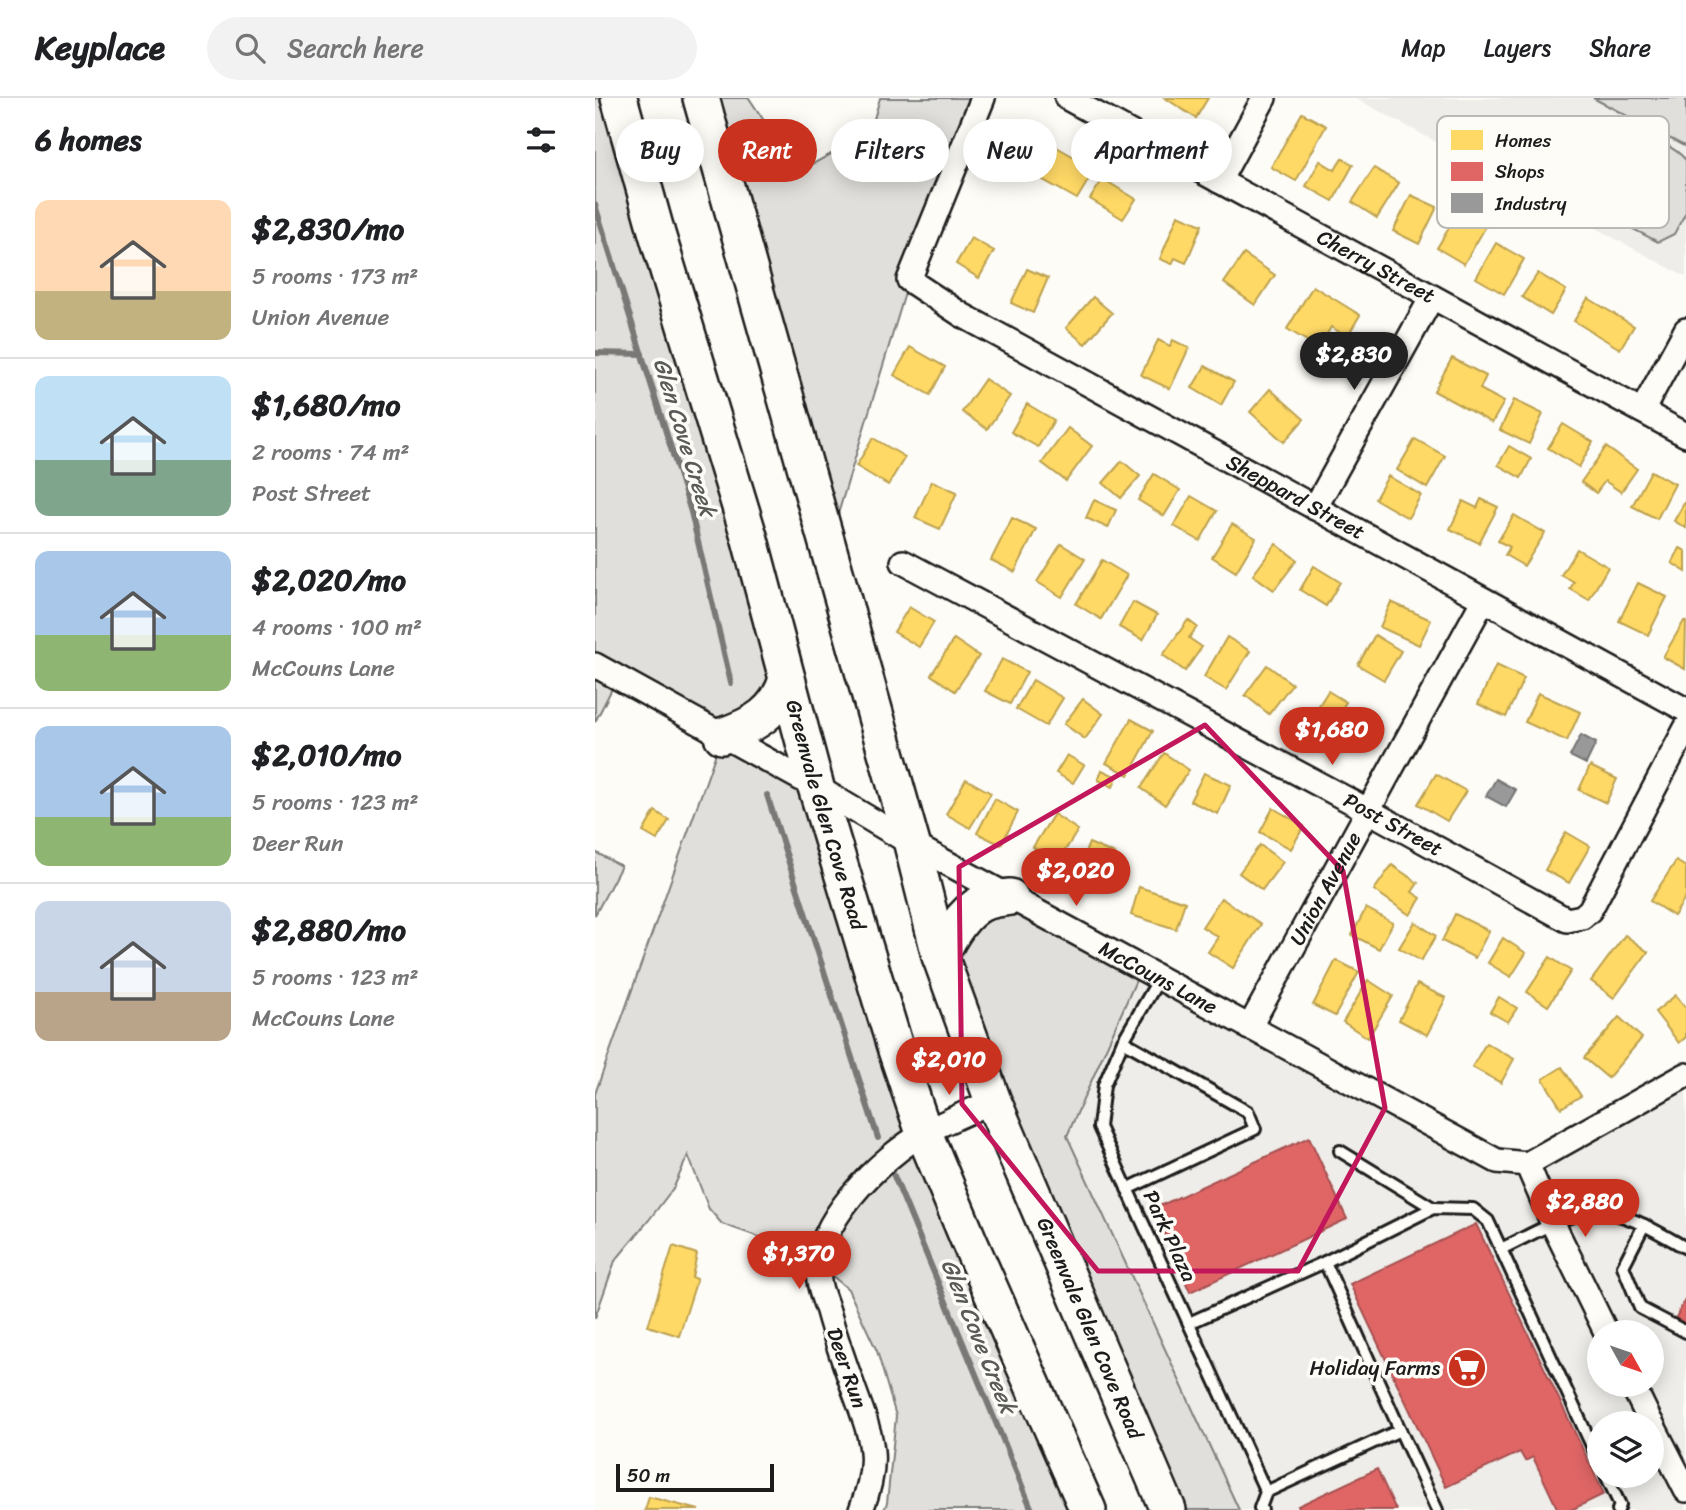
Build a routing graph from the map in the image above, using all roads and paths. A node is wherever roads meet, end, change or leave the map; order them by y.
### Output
1 (619, 98) edge
2 (701, 98) edge
3 (983, 98) edge
4 (1067, 98) edge
5 (1264, 98) edge
6 (1105, 119) edge
7 (1232, 157) edge
8 (1221, 182) edge
9 (1432, 297) junction
10 (1686, 330) edge
11 (1642, 411) junction
12 (1686, 435) edge
13 (1315, 508) junction
14 (903, 562) dead end
15 (1483, 601) junction
16 (595, 665) edge
17 (787, 679) junction
18 (1686, 710) edge
19 (1686, 728) edge
20 (722, 736) junction
21 (816, 787) junction
22 (1369, 811) junction
23 (912, 844) junction
24 (1010, 897) junction
25 (940, 956) junction
26 (1159, 979) junction
27 (1249, 1028) junction
28 (1123, 1041) junction
29 (1686, 1075) edge
30 (993, 1101) junction
31 (924, 1133) junction
32 (1340, 1151) dead end
33 (1527, 1164) junction
34 (1127, 1189) junction
35 (1433, 1208) junction
36 (1553, 1224) junction
37 (1644, 1225) junction
38 (1686, 1248) edge
39 (1501, 1250) junction
40 (1325, 1262) junction
41 (1600, 1320) edge
42 (1189, 1323) junction
43 (1686, 1332) edge
44 (1400, 1430) junction
45 (1587, 1435) edge
46 (1664, 1447) edge
47 (1612, 1488) edge
48 (1686, 1490) edge
49 (1266, 1492) junction
50 (861, 1510) edge
51 (1088, 1510) edge
52 (1168, 1510) edge
53 (1262, 1510) edge
54 (1437, 1510) edge
55 (1618, 1510) edge

1 - 17 main road, Greenvale Glen Cove Road
2 - 23 main road, Greenvale Glen Cove Road
3 - 13 street, Sheppard Street
4 - 6 street, Cherry Street
5 - 7 street
8 - 9 street, Cherry Street
9 - 11 street, Cherry Street
9 - 13 street
10 - 11 street
11 - 12 street, Cherry Street
13 - 15 street, Sheppard Street
14 - 22 street, Post Street
15 - 18 street, Sheppard Street
15 - 22 street, Union Avenue
16 - 20 street, McCouns Lane
17 - 20 main road
17 - 21 main road, Greenvale Glen Cove Road
19 - 22 street, Post Street
20 - 21 street, McCouns Lane
21 - 23 street, McCouns Lane
21 - 31 main road, Greenvale Glen Cove Road
22 - 27 street, Union Avenue
23 - 24 street, McCouns Lane
23 - 25 main road, Greenvale Glen Cove Road
24 - 25 main road
24 - 26 street, McCouns Lane
25 - 30 main road, Greenvale Glen Cove Road
26 - 27 street, McCouns Lane
26 - 28 lane, Park Plaza
27 - 33 street, McCouns Lane
28 - 34 lane, Park Plaza
28 - 34 lane
29 - 33 street
30 - 31 street, Deer Run
30 - 52 main road, Greenvale Glen Cove Road
31 - 50 street, Deer Run
31 - 51 main road, Greenvale Glen Cove Road
32 - 35 lane
33 - 36 street
34 - 42 lane, Park Plaza
35 - 39 lane
35 - 40 lane
36 - 37 lane
36 - 39 lane
36 - 41 street
37 - 38 lane
37 - 43 lane
39 - 45 lane
40 - 42 lane
40 - 44 lane
42 - 49 lane, Park Plaza
44 - 49 lane
44 - 54 lane
46 - 48 street
47 - 55 lane
49 - 53 lane

